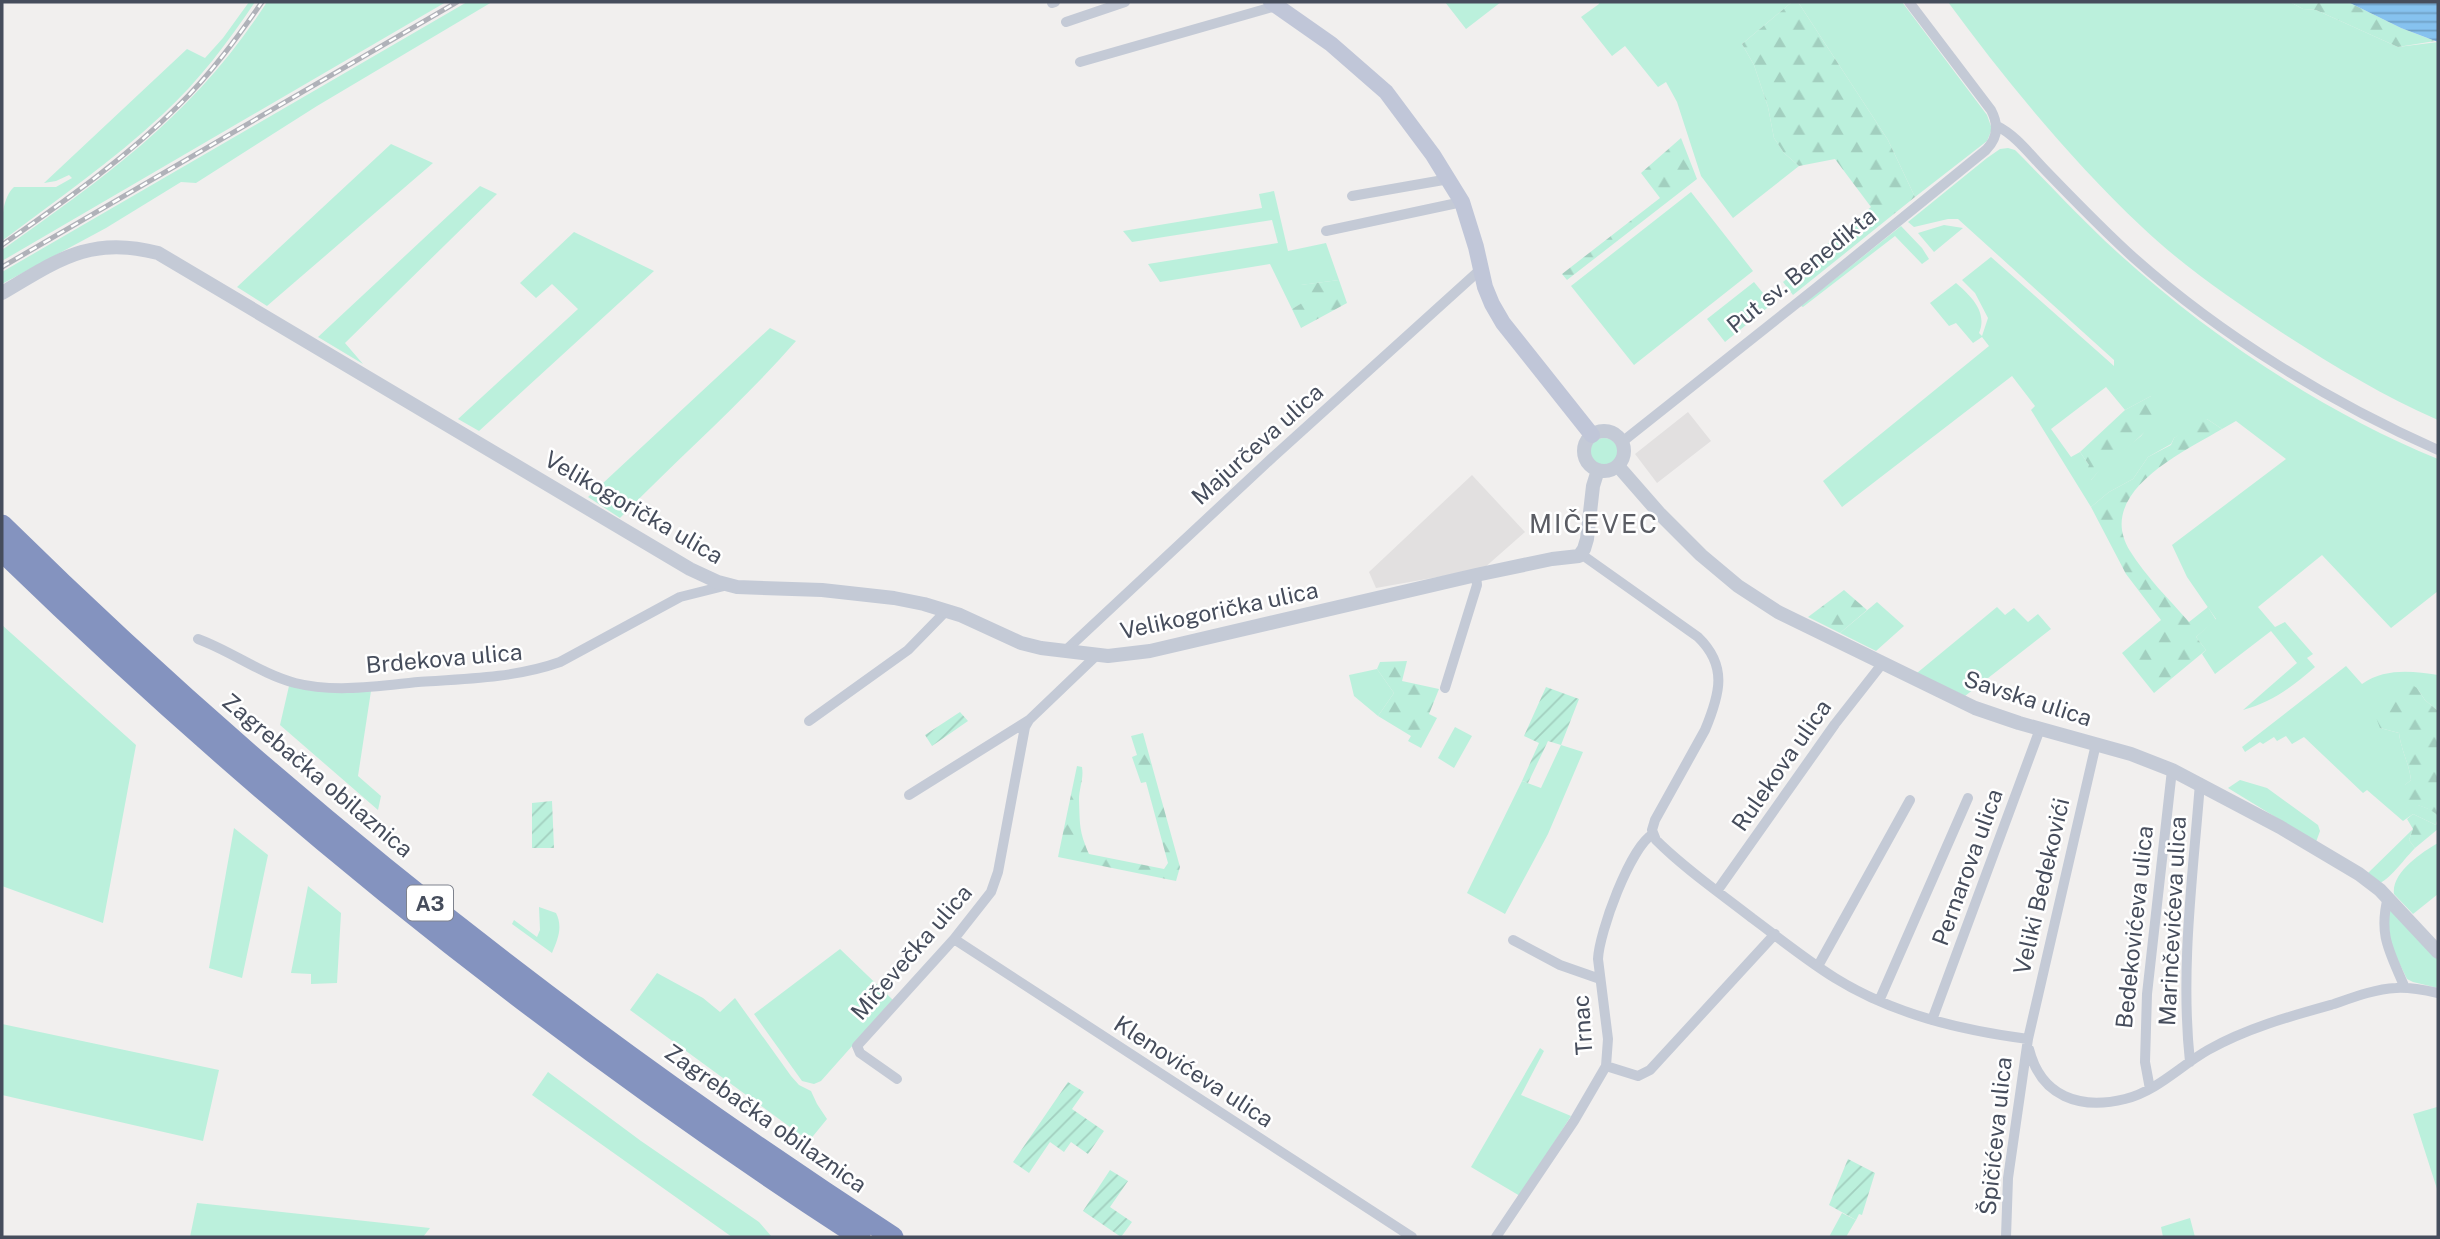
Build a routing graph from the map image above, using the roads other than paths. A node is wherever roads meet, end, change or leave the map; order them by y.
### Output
1 (1125, 2) edge
2 (1909, 2) edge
3 (1274, 4) edge
4 (1066, 22) dead end
5 (1080, 62) dead end
6 (1997, 126) junction
7 (1449, 178) junction
8 (1352, 196) dead end
9 (1462, 202) junction
10 (1326, 231) dead end
11 (1481, 269) junction
12 (2, 293) edge
13 (1592, 435) junction
14 (1622, 442) junction
15 (2438, 450) edge
16 (1618, 466) junction
17 (1598, 470) junction
18 (2, 525) edge
19 (2, 551) edge
20 (1581, 554) junction
21 (1476, 575) junction
22 (727, 585) junction
23 (947, 610) junction
24 (198, 639) dead end
25 (1064, 652) junction
26 (1097, 655) junction
27 (1882, 664) junction
28 (1445, 688) dead end
29 (809, 720) dead end
30 (1028, 720) junction
31 (2040, 729) junction
32 (2096, 744) junction
33 (2172, 770) junction
34 (2200, 783) junction
35 (909, 794) dead end
36 (1968, 798) dead end
37 (1910, 800) dead end
38 (1653, 834) junction
39 (1717, 891) junction
40 (2388, 897) junction
41 (1774, 934) junction
42 (954, 939) junction
43 (1513, 940) dead end
44 (2438, 952) edge
45 (1818, 966) junction
46 (1600, 979) junction
47 (2405, 988) junction
48 (2438, 993) edge
49 (1879, 1001) junction
50 (1932, 1020) junction
51 (2028, 1039) junction
52 (2190, 1062) junction
53 (1606, 1066) junction
54 (897, 1079) dead end
55 (2150, 1089) junction
56 (860, 1237) edge
57 (893, 1237) edge
58 (1412, 1237) edge
59 (1496, 1237) edge
60 (2006, 1237) edge

1 - 4 street
2 - 6 street
3 - 5 street
3 - 7 main road
6 - 14 street, Put sv. Benedikta
6 - 15 street
7 - 8 street
7 - 9 main road
9 - 10 street
9 - 11 main road
11 - 13 main road
11 - 25 street, Majurčeva ulica
12 - 22 street, Velikogorička ulica
13 - 14 street
13 - 17 street
14 - 16 street
16 - 17 street
16 - 27 street, Savska ulica
17 - 20 street
18 - 57 highway, Zagrebačka obilaznica / A3
19 - 56 highway, Zagrebačka obilaznica / A3
20 - 21 street, Velikogorička ulica
20 - 38 street, Trnac
21 - 26 street, Velikogorička ulica
21 - 28 street
22 - 23 street, Velikogorička ulica
22 - 24 street, Brdekova ulica
23 - 25 street, Velikogorička ulica
23 - 29 street
25 - 26 street, Velikogorička ulica
26 - 30 street
27 - 31 street, Savska ulica
27 - 39 street, Rulekova ulica
30 - 35 street
30 - 42 street, Mičevečka ulica
31 - 32 street, Savska ulica
31 - 50 street, Pernarova ulica
32 - 33 street, Savska ulica
32 - 51 street, Veliki Bedekovići
33 - 34 street, Savska ulica
33 - 55 street, Bedekovićeva ulica
34 - 40 street, Savska ulica
34 - 52 street, Marinčevićeva ulica
36 - 49 street
37 - 45 street
38 - 39 street
38 - 46 street, Trnac
39 - 41 street
40 - 44 street, Savska ulica
40 - 47 street
41 - 45 street
41 - 53 street
42 - 54 street, Mičevečka ulica
42 - 58 street, Klenovićeva ulica
43 - 46 street
45 - 49 street
46 - 53 street, Trnac
47 - 48 street
47 - 52 street
49 - 50 street
50 - 51 street
51 - 55 street
51 - 60 street, Špičićeva ulica
52 - 55 street
53 - 59 street, Trnac

